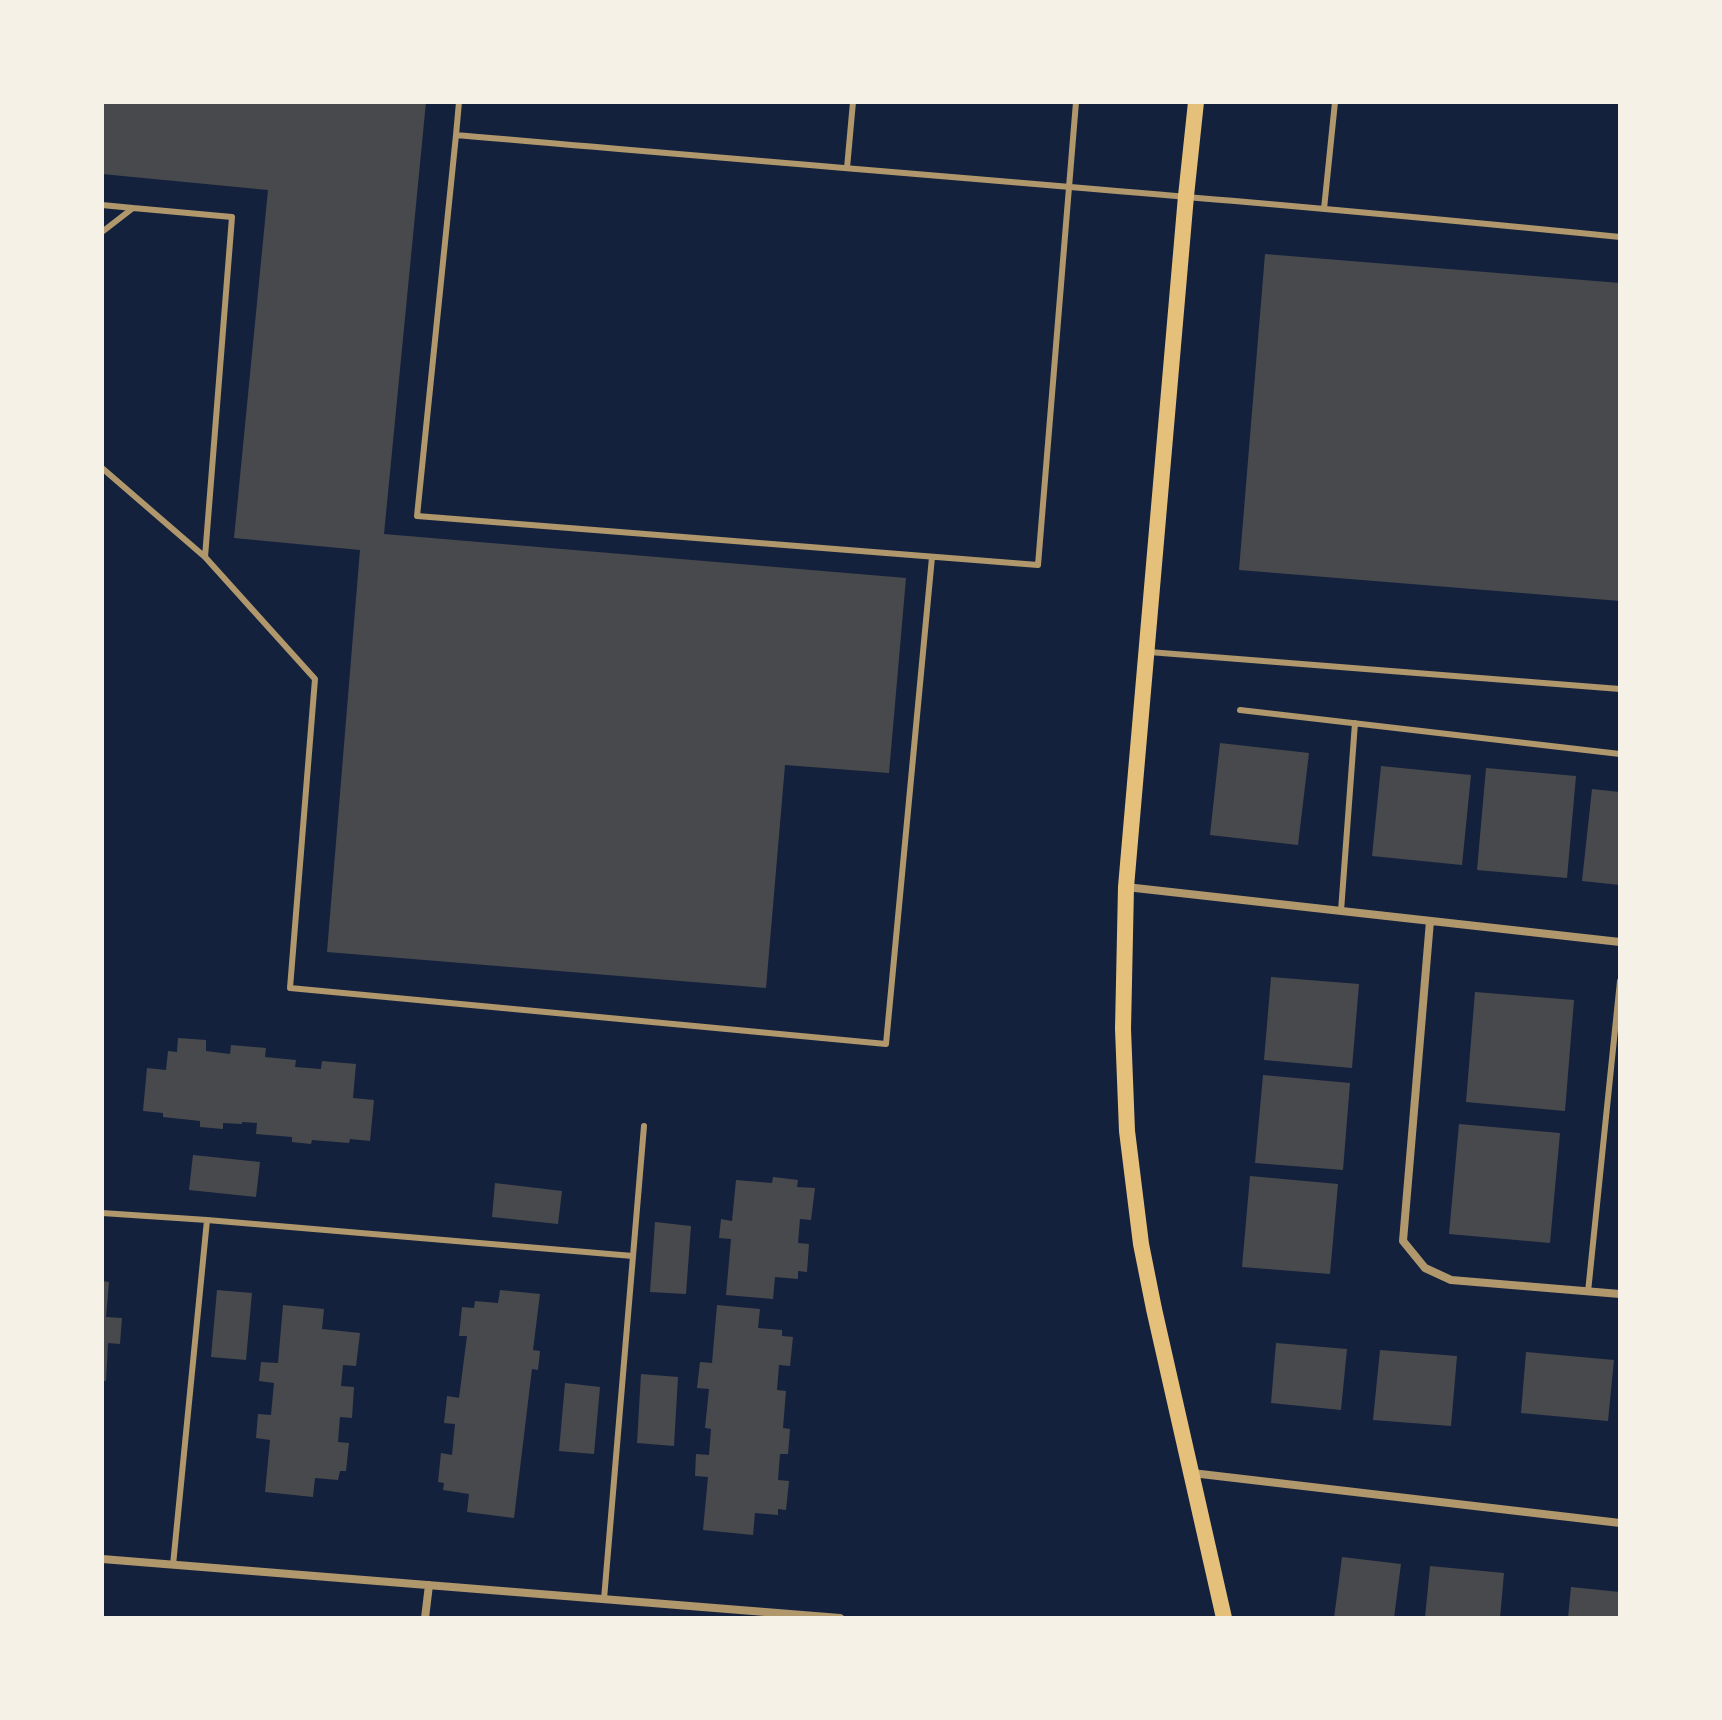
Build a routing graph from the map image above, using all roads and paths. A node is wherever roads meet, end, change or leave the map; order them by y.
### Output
1 (459, 102) edge
2 (853, 102) edge
3 (1076, 102) edge
4 (1196, 102) edge
5 (1335, 102) edge
6 (456, 135) junction
7 (847, 168) junction
8 (1069, 186) junction
9 (1186, 196) junction
10 (102, 205) edge
11 (133, 208) junction
12 (1324, 209) junction
13 (102, 232) edge
14 (1620, 237) edge
15 (102, 468) edge
16 (205, 557) junction
17 (932, 557) junction
18 (1146, 651) junction
19 (1620, 689) edge
20 (1240, 710) dead end
21 (1355, 723) junction
22 (1620, 754) edge
23 (1126, 887) junction
24 (1341, 911) junction
25 (1430, 921) junction
26 (1620, 942) edge
27 (1620, 981) edge
28 (644, 1126) dead end
29 (102, 1213) edge
30 (207, 1220) junction
31 (633, 1256) junction
32 (1588, 1292) junction
33 (1620, 1294) edge
34 (1191, 1473) junction
35 (1620, 1523) edge
36 (102, 1559) edge
37 (173, 1565) junction
38 (429, 1585) junction
39 (604, 1599) junction
40 (425, 1618) edge
41 (840, 1618) edge
42 (1224, 1618) edge

1 - 6 lane
2 - 7 lane
3 - 8 lane
4 - 9 main road
5 - 12 lane
6 - 7 lane
6 - 17 lane
7 - 8 lane
8 - 9 lane
8 - 17 lane
9 - 12 lane
9 - 18 main road
10 - 11 lane
11 - 13 lane
11 - 16 lane
12 - 14 lane
15 - 16 lane
16 - 17 lane
18 - 19 lane
18 - 23 main road
20 - 21 lane
21 - 22 lane
21 - 24 lane
23 - 24 street
23 - 34 main road
24 - 25 street
25 - 26 street
25 - 32 street
27 - 32 lane
28 - 31 lane
29 - 30 lane
30 - 31 lane
30 - 37 lane
31 - 39 lane
32 - 33 street
34 - 35 street
34 - 42 main road
36 - 37 street
37 - 38 street
38 - 39 street
38 - 40 street
39 - 41 street

